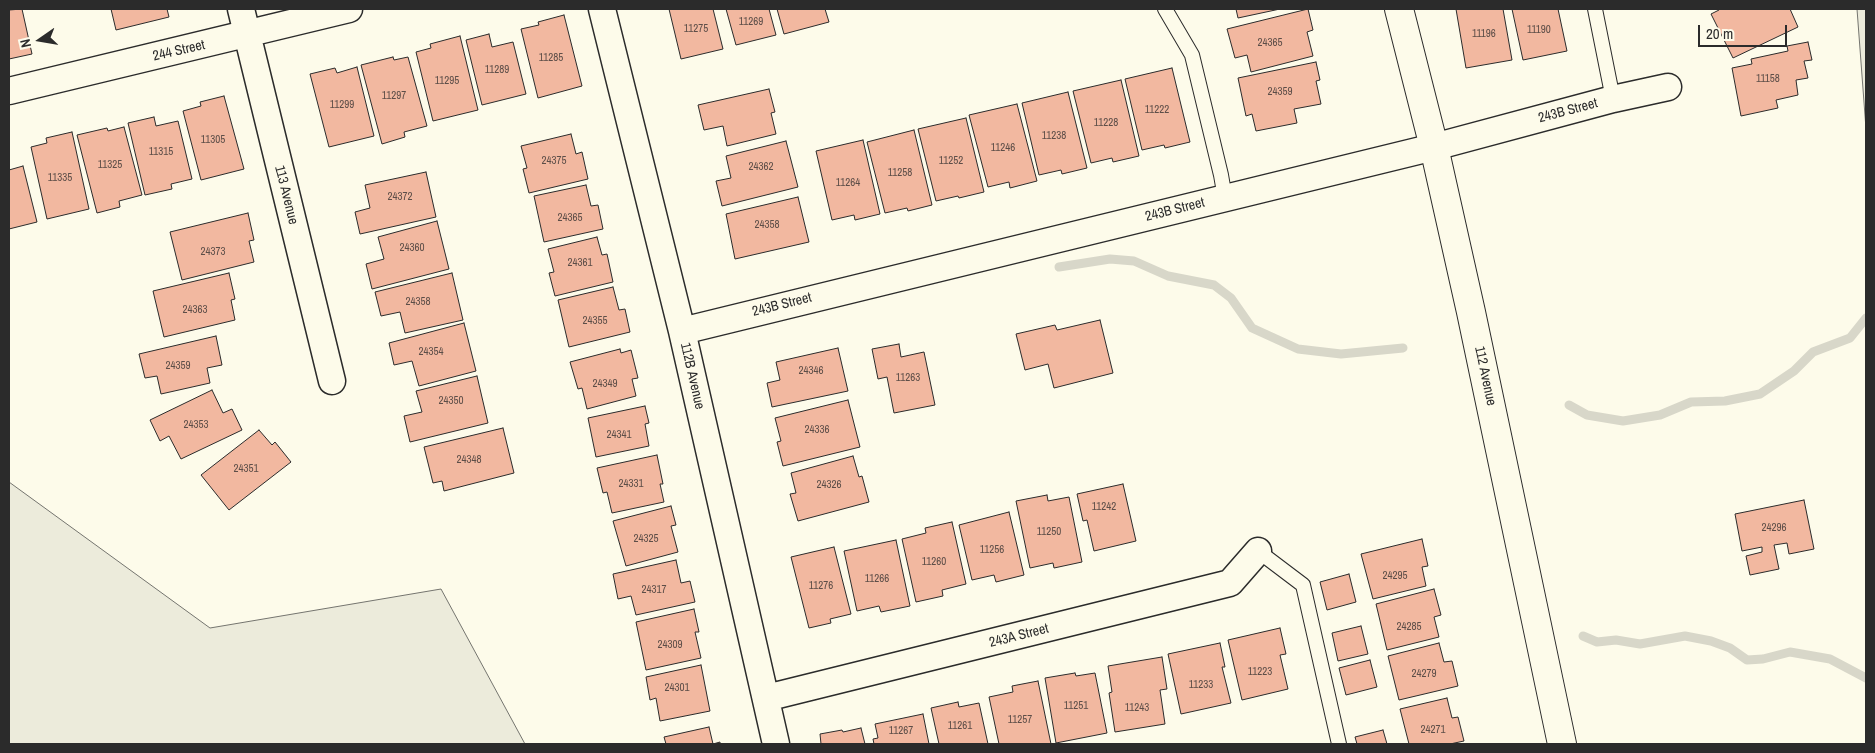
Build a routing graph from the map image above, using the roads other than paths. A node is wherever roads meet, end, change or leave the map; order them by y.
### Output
1 (241, 9) edge
2 (349, 9) edge
3 (602, 9) edge
4 (1166, 9) edge
5 (1399, 9) edge
6 (1595, 9) edge
7 (247, 35) junction
8 (1668, 86) dead end
9 (9, 91) edge
10 (1613, 99) junction
11 (1434, 147) junction
12 (1224, 198) junction
13 (682, 331) junction
14 (332, 381) dead end
15 (1258, 551) joint
16 (766, 698) junction
17 (776, 744) edge
18 (1339, 744) edge
19 (1562, 744) edge

1 - 7 street, 113 Avenue
2 - 7 street, 244 Street
3 - 13 street, 112B Avenue
4 - 12 lane
5 - 11 main road, 112 Avenue
6 - 10 lane
7 - 9 street, 244 Street
7 - 14 street, 113 Avenue
8 - 10 street, 243B Street
10 - 11 street, 243B Street
11 - 12 street, 243B Street
11 - 19 main road, 112 Avenue
12 - 13 street, 243B Street
13 - 16 street, 112B Avenue
15 - 16 street, 243A Street
15 - 18 lane
16 - 17 street, 112B Avenue

